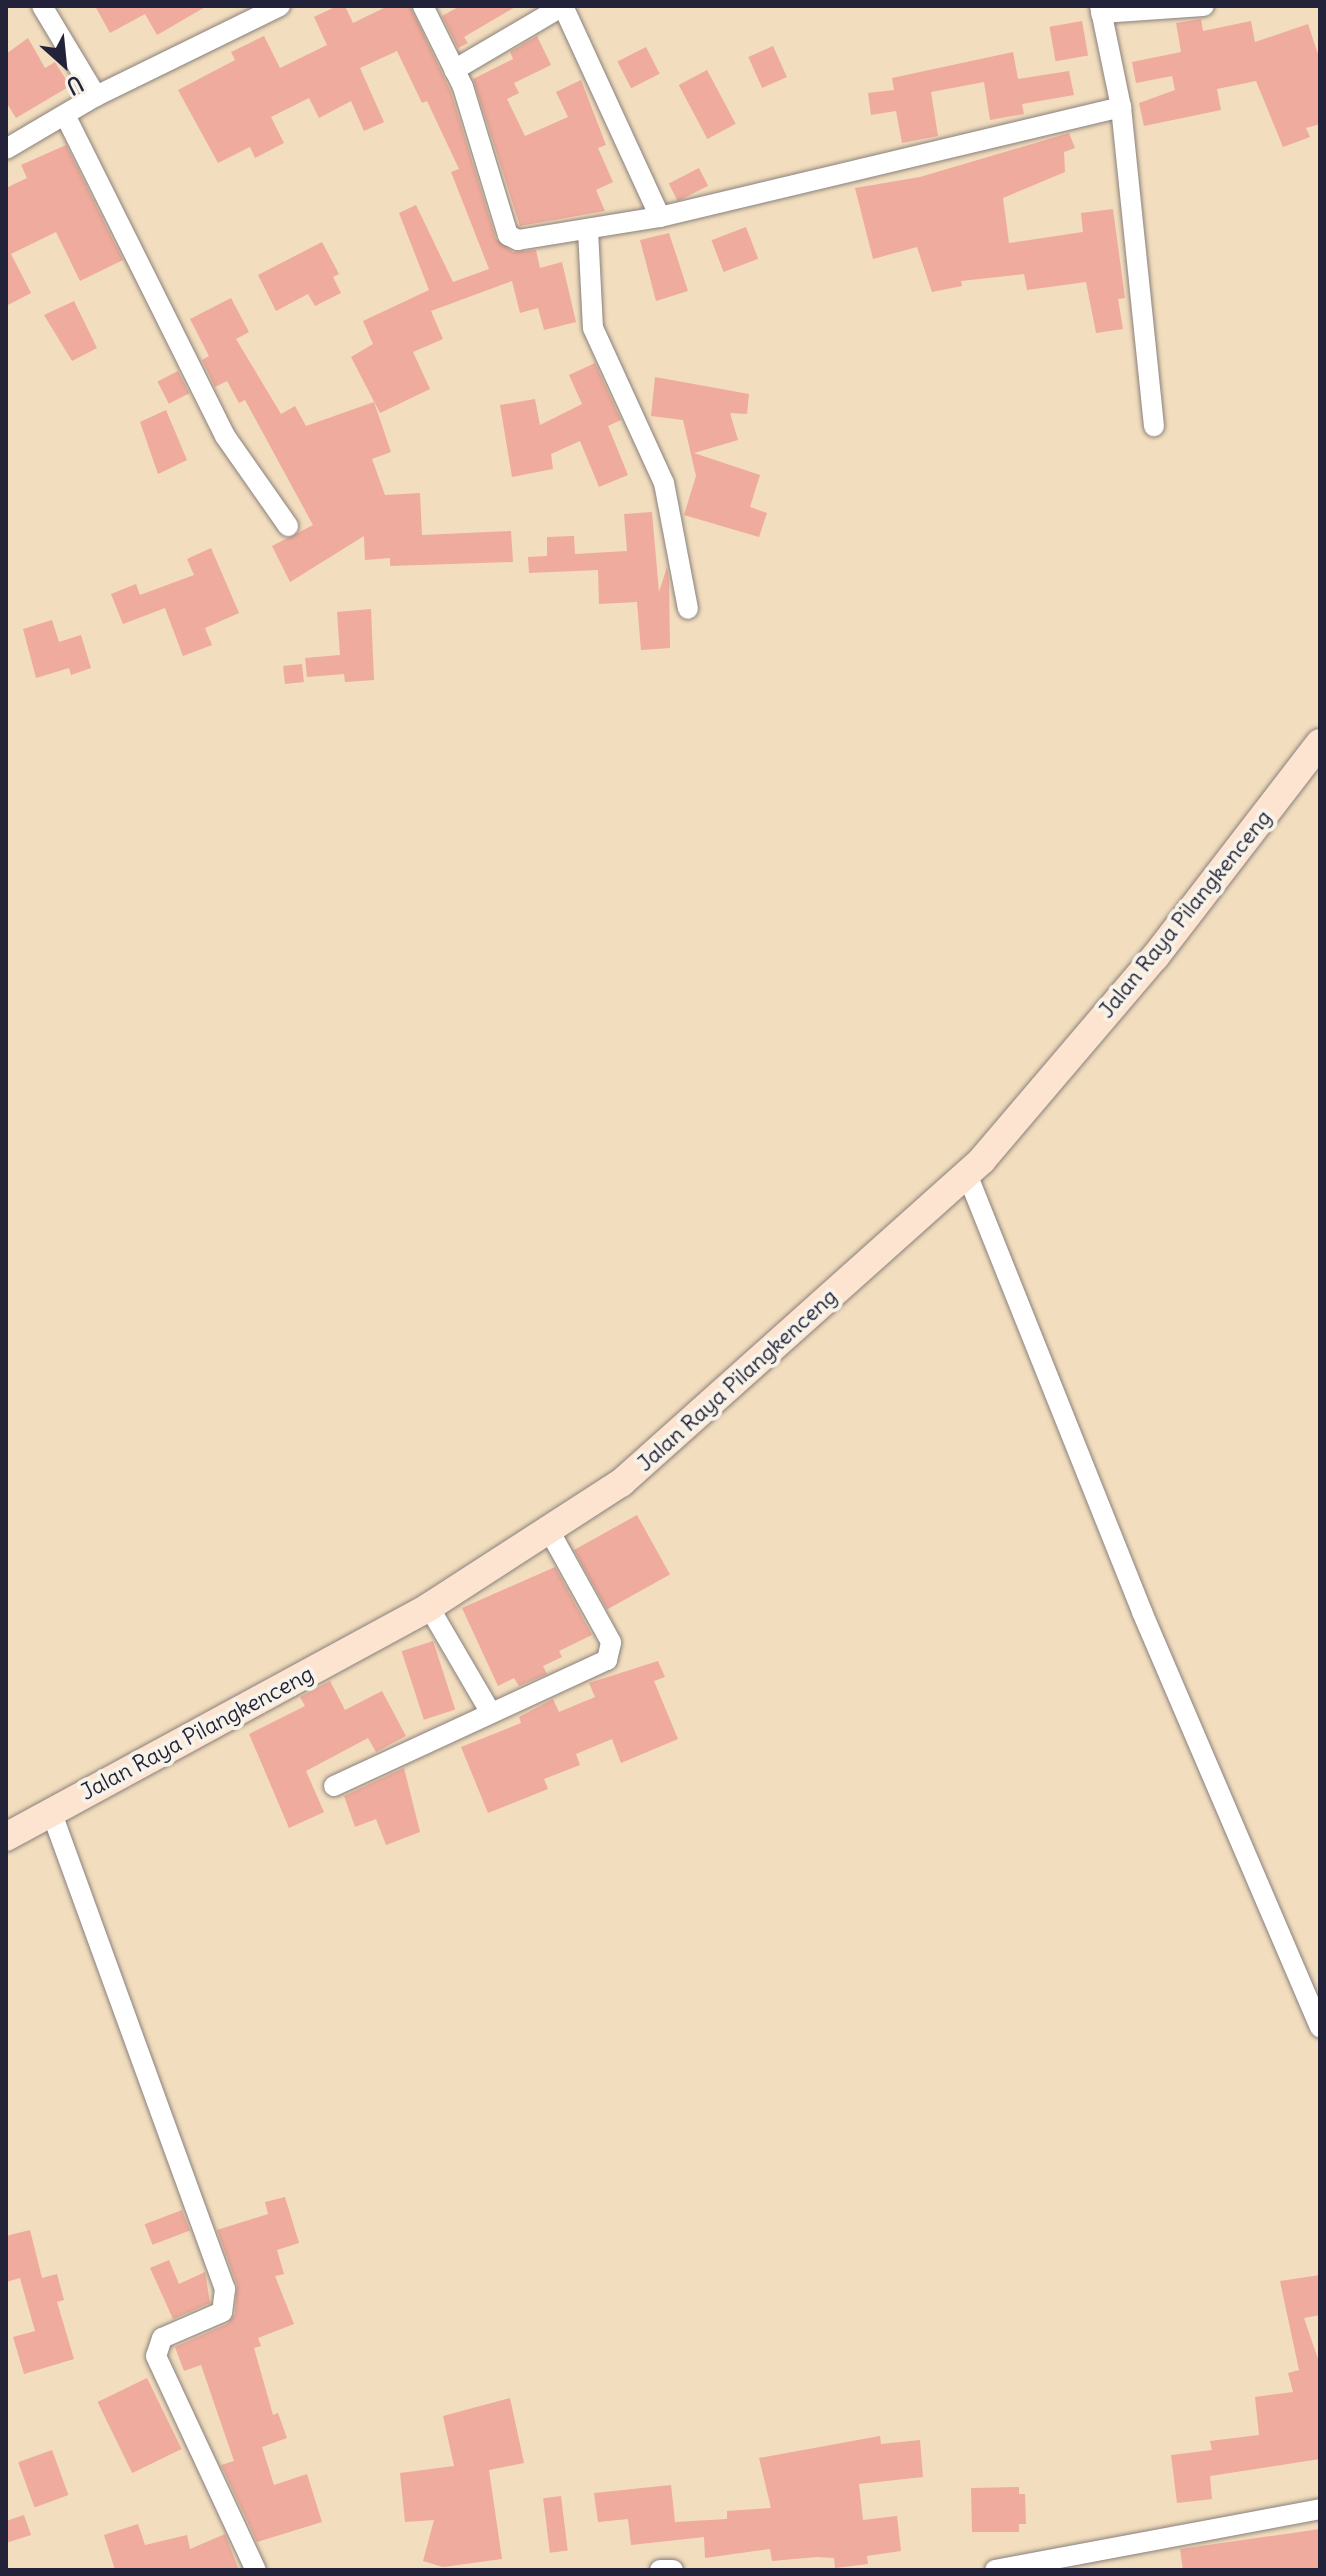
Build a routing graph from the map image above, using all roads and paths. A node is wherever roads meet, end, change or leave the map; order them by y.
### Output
1 (42, 6) edge
2 (280, 6) edge
3 (423, 6) edge
4 (563, 6) edge
5 (1204, 6) edge
6 (1100, 9) edge
7 (454, 70) junction
8 (96, 96) junction
9 (1121, 107) junction
10 (66, 117) junction
11 (6, 149) edge
12 (660, 217) junction
13 (588, 230) junction
14 (1154, 426) dead end
15 (288, 526) dead end
16 (688, 609) dead end
17 (1320, 743) edge
18 (967, 1174) junction
19 (550, 1532) junction
20 (429, 1607) junction
21 (491, 1713) junction
22 (334, 1786) dead end
23 (51, 1811) junction
24 (6, 1837) edge
25 (1320, 2027) edge
26 (1320, 2509) edge
27 (256, 2570) edge
28 (660, 2570) edge
29 (673, 2570) edge
30 (995, 2570) edge

1 - 8 street
2 - 8 street
3 - 7 street
4 - 7 street
4 - 12 street
5 - 6 street
6 - 9 street
7 - 13 street
8 - 10 street
9 - 12 street
9 - 14 street
10 - 11 street
10 - 15 street
12 - 13 street
13 - 16 street
17 - 18 main road, Jalan Raya Pilangkenceng
18 - 19 main road, Jalan Raya Pilangkenceng
18 - 25 street
19 - 20 main road, Jalan Raya Pilangkenceng
19 - 21 street
20 - 21 street
20 - 23 main road, Jalan Raya Pilangkenceng
21 - 22 street
23 - 24 main road, Jalan Raya Pilangkenceng
23 - 27 street
26 - 30 street
28 - 29 street

